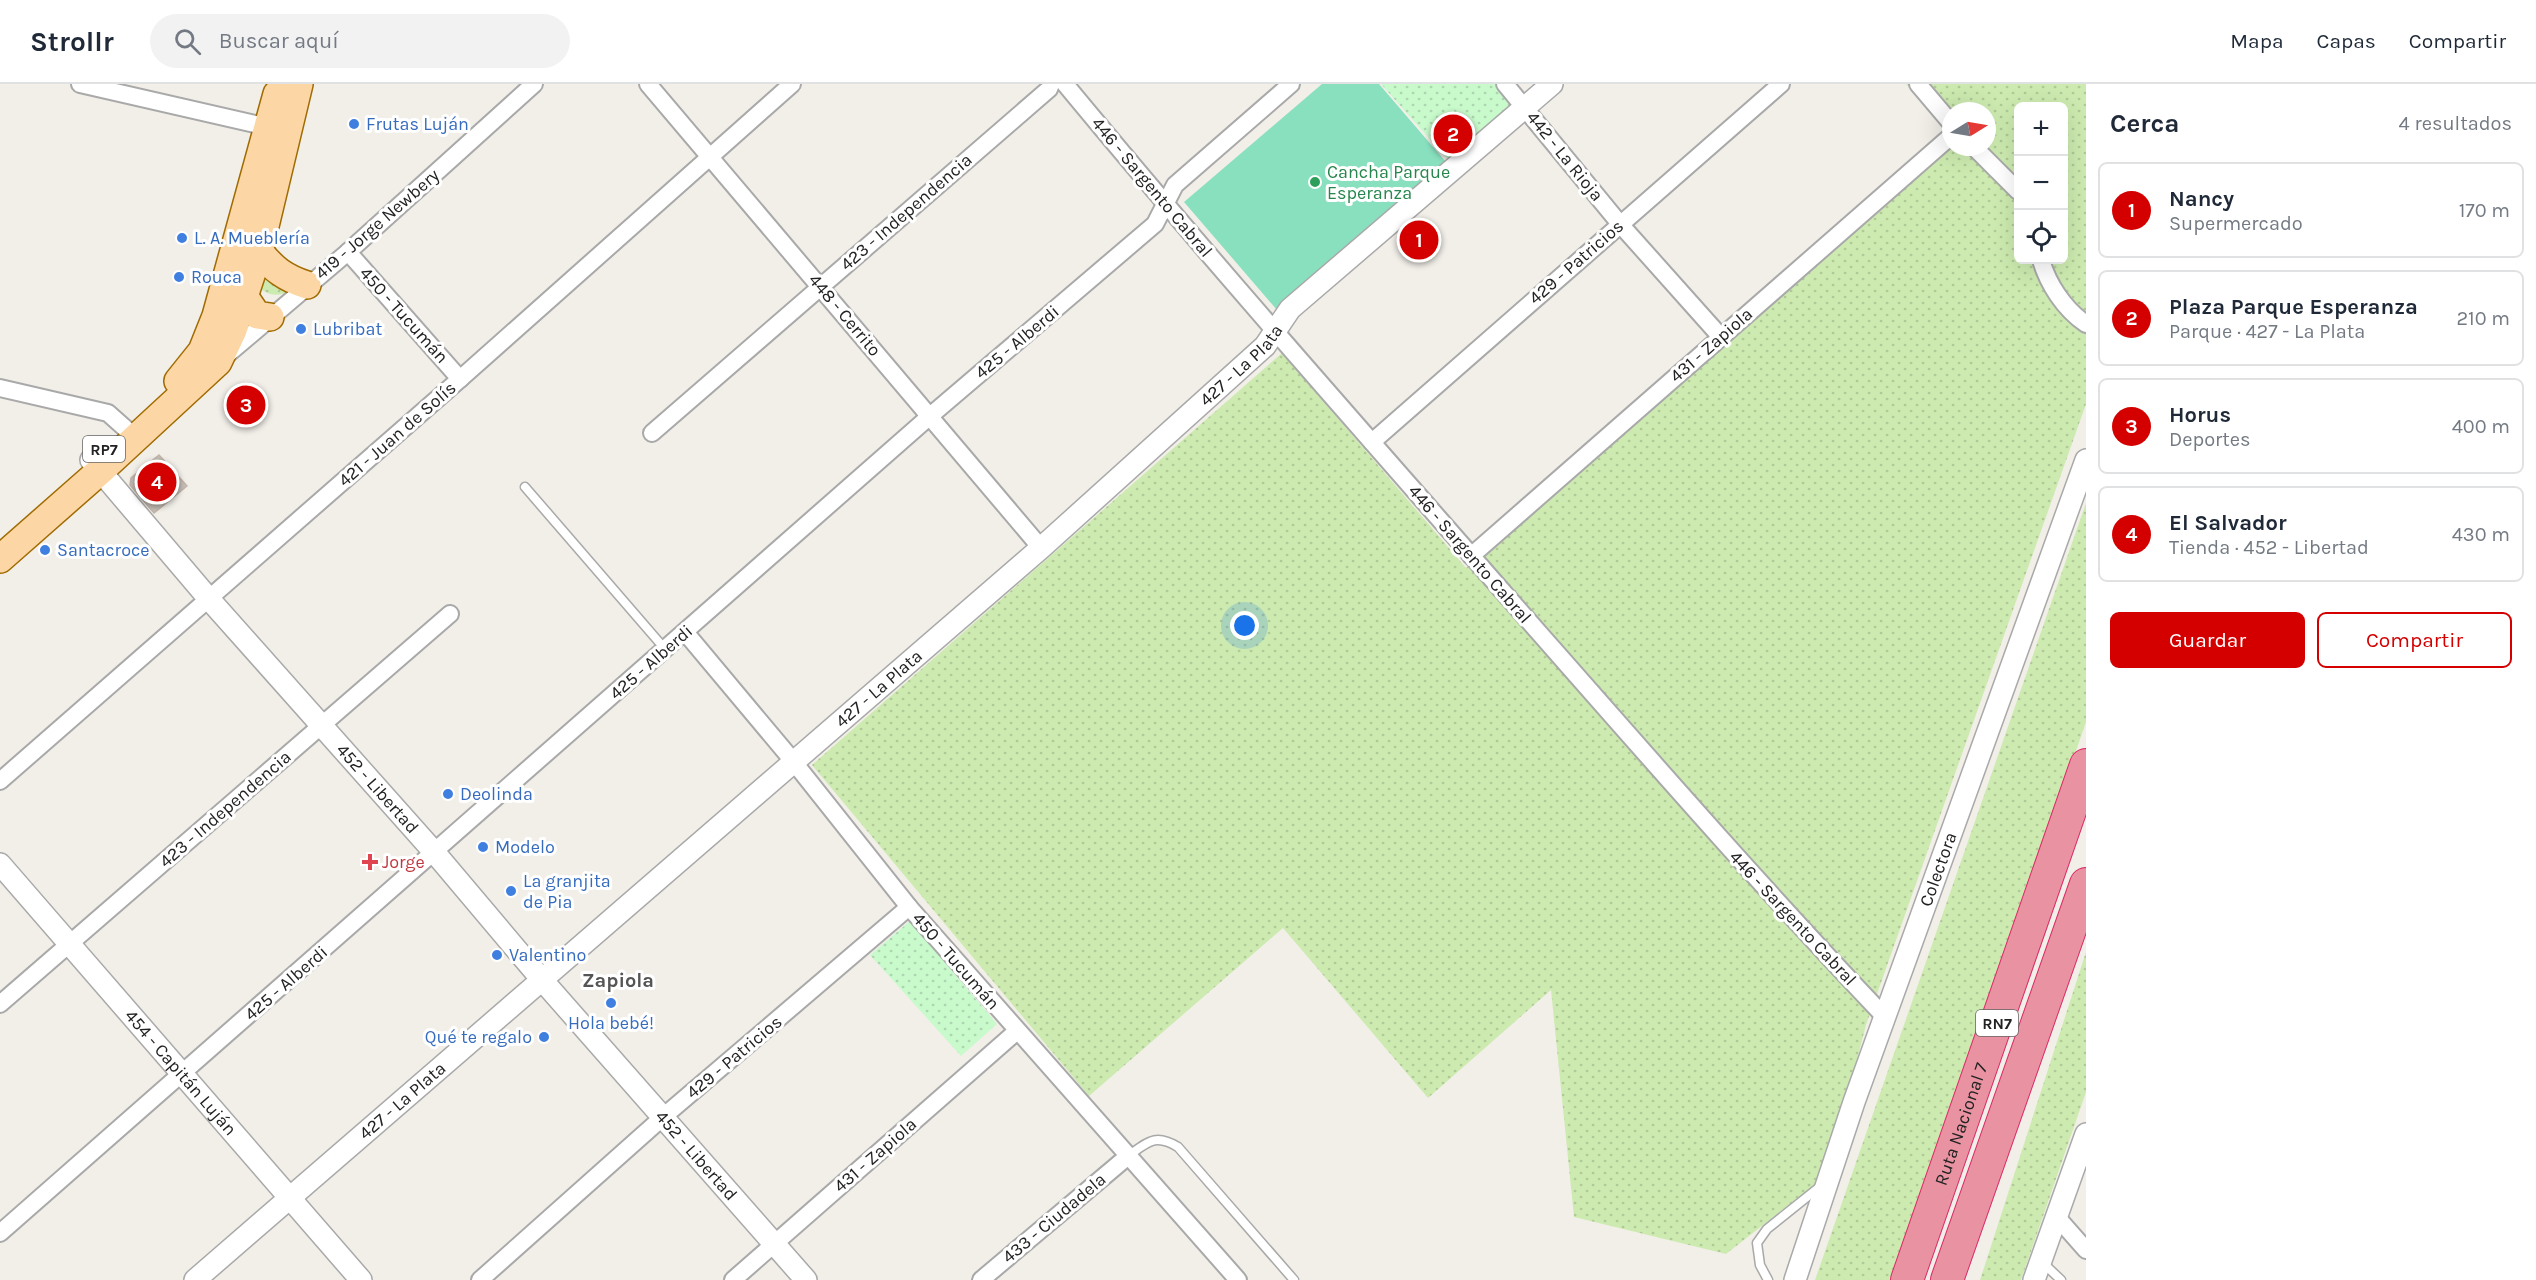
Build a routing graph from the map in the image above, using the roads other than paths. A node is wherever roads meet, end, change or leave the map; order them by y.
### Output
1 (80, 84) edge
2 (279, 84) edge
3 (299, 84) edge
4 (534, 84) edge
5 (648, 84) edge
6 (792, 84) edge
7 (1051, 84) edge
8 (1065, 84) edge
9 (1291, 84) edge
10 (1505, 84) edge
11 (1552, 84) edge
12 (1781, 84) edge
13 (1918, 84) edge
14 (1526, 107) junction
15 (1942, 112) edge
16 (278, 130) junction
17 (1942, 144) edge
18 (709, 156) junction
19 (1983, 156) edge
20 (2014, 186) edge
21 (1164, 203) junction
22 (1620, 224) junction
23 (259, 251) junction
24 (348, 252) junction
25 (2042, 264) edge
26 (306, 285) junction
27 (820, 286) junction
28 (243, 296) junction
29 (270, 317) junction
30 (2086, 324) edge
31 (1276, 332) junction
32 (1720, 336) junction
33 (210, 357) junction
34 (460, 379) junction
35 (0, 388) edge
36 (930, 416) junction
37 (117, 421) junction
38 (652, 433) dead end
39 (1372, 442) junction
40 (2086, 460) edge
41 (96, 466) junction
42 (525, 487) dead end
43 (0, 539) edge
44 (1041, 548) junction
45 (1471, 556) junction
46 (0, 559) edge
47 (209, 599) junction
48 (450, 614) dead end
49 (685, 632) junction
50 (665, 650) junction
51 (321, 726) junction
52 (793, 761) junction
53 (2086, 765) edge
54 (0, 781) edge
55 (435, 853) junction
56 (0, 864) edge
57 (2086, 884) edge
58 (909, 907) junction
59 (70, 943) junction
60 (543, 981) junction
61 (0, 1004) edge
62 (1884, 1016) junction
63 (1017, 1031) junction
64 (182, 1073) junction
65 (663, 1117) junction
66 (2086, 1134) edge
67 (1127, 1156) junction
68 (1827, 1181) junction
69 (291, 1199) junction
70 (2056, 1216) junction
71 (0, 1233) edge
72 (774, 1244) junction
73 (2086, 1250) edge
74 (2040, 1260) junction
75 (1235, 1279) edge
76 (195, 1280) edge
77 (361, 1280) edge
78 (480, 1280) edge
79 (733, 1280) edge
80 (806, 1280) edge
81 (981, 1280) edge
82 (1294, 1280) edge
83 (1768, 1280) edge
84 (1795, 1280) edge
85 (1907, 1280) edge
86 (1947, 1280) edge
87 (2034, 1280) edge
88 (2061, 1280) edge

1 - 16 street
2 - 16 main road, RP7
3 - 16 main road, RP7
4 - 24 street, 419 - Jorge Newbery
5 - 18 street, 448 - Cerrito
6 - 18 street, 421 - Juan de Solís
7 - 27 street, 423 - Independencia
8 - 21 street, 446 - Sargento Cabral
9 - 21 street, 425 - Alberdi
10 - 14 street, 442 - La Rioja
11 - 14 street, 427 - La Plata
12 - 22 street, 429 - Patricios
13 - 15 street
14 - 22 street, 442 - La Rioja
14 - 31 street, 427 - La Plata
16 - 23 main road, RP7
16 - 33 main road, RP7
17 - 32 street, 431 - Zapiola
18 - 27 street, 448 - Cerrito
18 - 34 street, 421 - Juan de Solís
19 - 20 street
21 - 31 street, 446 - Sargento Cabral
21 - 36 street, 425 - Alberdi
22 - 32 street, 442 - La Rioja
22 - 39 street, 429 - Patricios
23 - 26 main road
23 - 28 main road, RP7
24 - 26 street, 419 - Jorge Newbery
24 - 34 street, 450 - Tucumán
25 - 30 street
26 - 29 street, 419 - Jorge Newbery
27 - 36 street, 448 - Cerrito
27 - 38 street, 423 - Independencia
28 - 29 main road
28 - 33 main road, RP7
29 - 33 street, 419 - Jorge Newbery
31 - 39 street, 446 - Sargento Cabral
31 - 44 street, 427 - La Plata
32 - 45 street, 431 - Zapiola
33 - 37 main road, RP7
33 - 41 main road, RP7
34 - 47 street, 421 - Juan de Solís
35 - 37 street
36 - 44 street, 448 - Cerrito
36 - 49 street, 425 - Alberdi
37 - 41 main road, RP7
39 - 45 street, 446 - Sargento Cabral
40 - 62 street, Colectora
41 - 43 main road, RP7
41 - 46 main road, RP7
41 - 47 street, 452 - Libertad
42 - 50 lane
44 - 52 street, 427 - La Plata
45 - 62 street, 446 - Sargento Cabral
47 - 51 street, 452 - Libertad
47 - 54 street, 421 - Juan de Solís
48 - 51 street, 423 - Independencia
49 - 50 street, 425 - Alberdi
49 - 52 street, 450 - Tucumán
50 - 55 street, 425 - Alberdi
51 - 55 street, 452 - Libertad
51 - 59 street, 423 - Independencia
52 - 58 street, 450 - Tucumán
52 - 60 street, 427 - La Plata
53 - 85 highway, Ruta Nacional 7 / RN7
55 - 60 street, 452 - Libertad
55 - 64 street, 425 - Alberdi
56 - 59 street, 454 - Capitán Luján
57 - 86 highway, Ruta Nacional 7 / RN7
58 - 63 street, 450 - Tucumán
58 - 65 street, 429 - Patricios
59 - 61 street, 423 - Independencia
59 - 64 street, 454 - Capitán Luján
60 - 65 street, 452 - Libertad
60 - 69 street, 427 - La Plata
62 - 68 street, Colectora
63 - 67 street, 450 - Tucumán
63 - 72 street, 431 - Zapiola
64 - 69 street, 454 - Capitán Luján
64 - 71 street, 425 - Alberdi
65 - 72 street, 452 - Libertad
65 - 78 street, 429 - Patricios
66 - 70 street
67 - 75 street, 450 - Tucumán
67 - 81 street, 433 - Ciudadela
67 - 82 lane
68 - 83 lane
68 - 84 street, Colectora
69 - 76 street, 427 - La Plata
69 - 77 street, 454 - Capitán Luján
70 - 73 street
70 - 74 street
72 - 79 street, 431 - Zapiola
72 - 80 street, 452 - Libertad
74 - 87 street
74 - 88 lane

